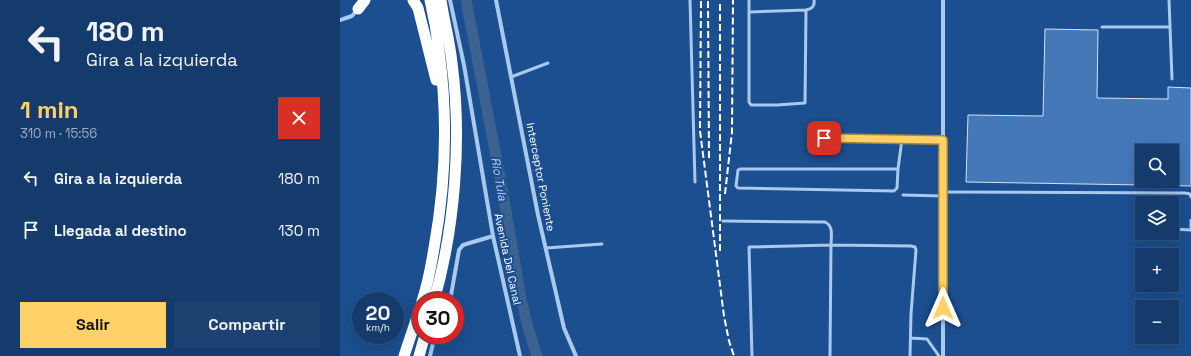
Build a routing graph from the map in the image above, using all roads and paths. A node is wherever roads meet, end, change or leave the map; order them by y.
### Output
1 (365, 0) edge
2 (413, 0) edge
3 (430, 0) edge
4 (440, 0) edge
5 (450, 0) edge
6 (496, 0) edge
7 (690, 0) edge
8 (749, 0) edge
9 (814, 0) edge
10 (943, 0) edge
11 (1169, 0) edge
12 (360, 4) edge
13 (806, 10) junction
14 (749, 12) junction
15 (340, 20) edge
16 (1102, 27) dead end
17 (1170, 27) junction
18 (548, 63) dead end
19 (512, 77) junction
20 (1172, 79) dead end
21 (809, 137) dead end
22 (902, 139) junction
23 (943, 140) junction
24 (445, 163) junction
25 (898, 169) junction
26 (695, 182) dead end
27 (943, 194) junction
28 (902, 195) dead end
29 (1191, 197) edge
30 (1191, 220) edge
31 (723, 221) dead end
32 (1179, 229) edge
33 (1191, 230) edge
34 (493, 236) junction
35 (602, 244) dead end
36 (831, 245) junction
37 (546, 248) junction
38 (425, 292) edge
39 (437, 292) edge
40 (452, 292) edge
41 (412, 332) edge
42 (911, 338) junction
43 (422, 344) edge
44 (433, 344) edge
45 (404, 356) edge
46 (419, 356) edge
47 (430, 356) edge
48 (520, 356) edge
49 (576, 356) edge
50 (752, 356) edge
51 (830, 356) edge
52 (910, 356) edge
53 (938, 356) edge
54 (943, 356) edge

1 - 12 highway
2 - 24 highway
3 - 24 highway
4 - 39 highway
5 - 34 street, Avenida Del Canal
6 - 19 street, Interceptor Poniente
7 - 26 lane
8 - 14 lane
9 - 13 lane
10 - 23 street
11 - 17 lane
12 - 15 street
13 - 14 lane
13 - 14 lane
16 - 17 lane
17 - 20 lane
18 - 19 lane
19 - 37 street, Interceptor Poniente
21 - 22 lane
22 - 23 lane
22 - 25 lane
23 - 27 street
24 - 38 highway
25 - 25 lane
27 - 28 lane
27 - 29 lane
27 - 54 street
30 - 33 lane
31 - 36 lane
32 - 33 lane
34 - 40 street
34 - 48 street, Avenida Del Canal
35 - 37 lane
36 - 42 lane
36 - 50 lane
36 - 51 lane
37 - 49 street, Interceptor Poniente
41 - 45 highway
42 - 52 lane
42 - 53 lane
43 - 46 highway
44 - 47 street

